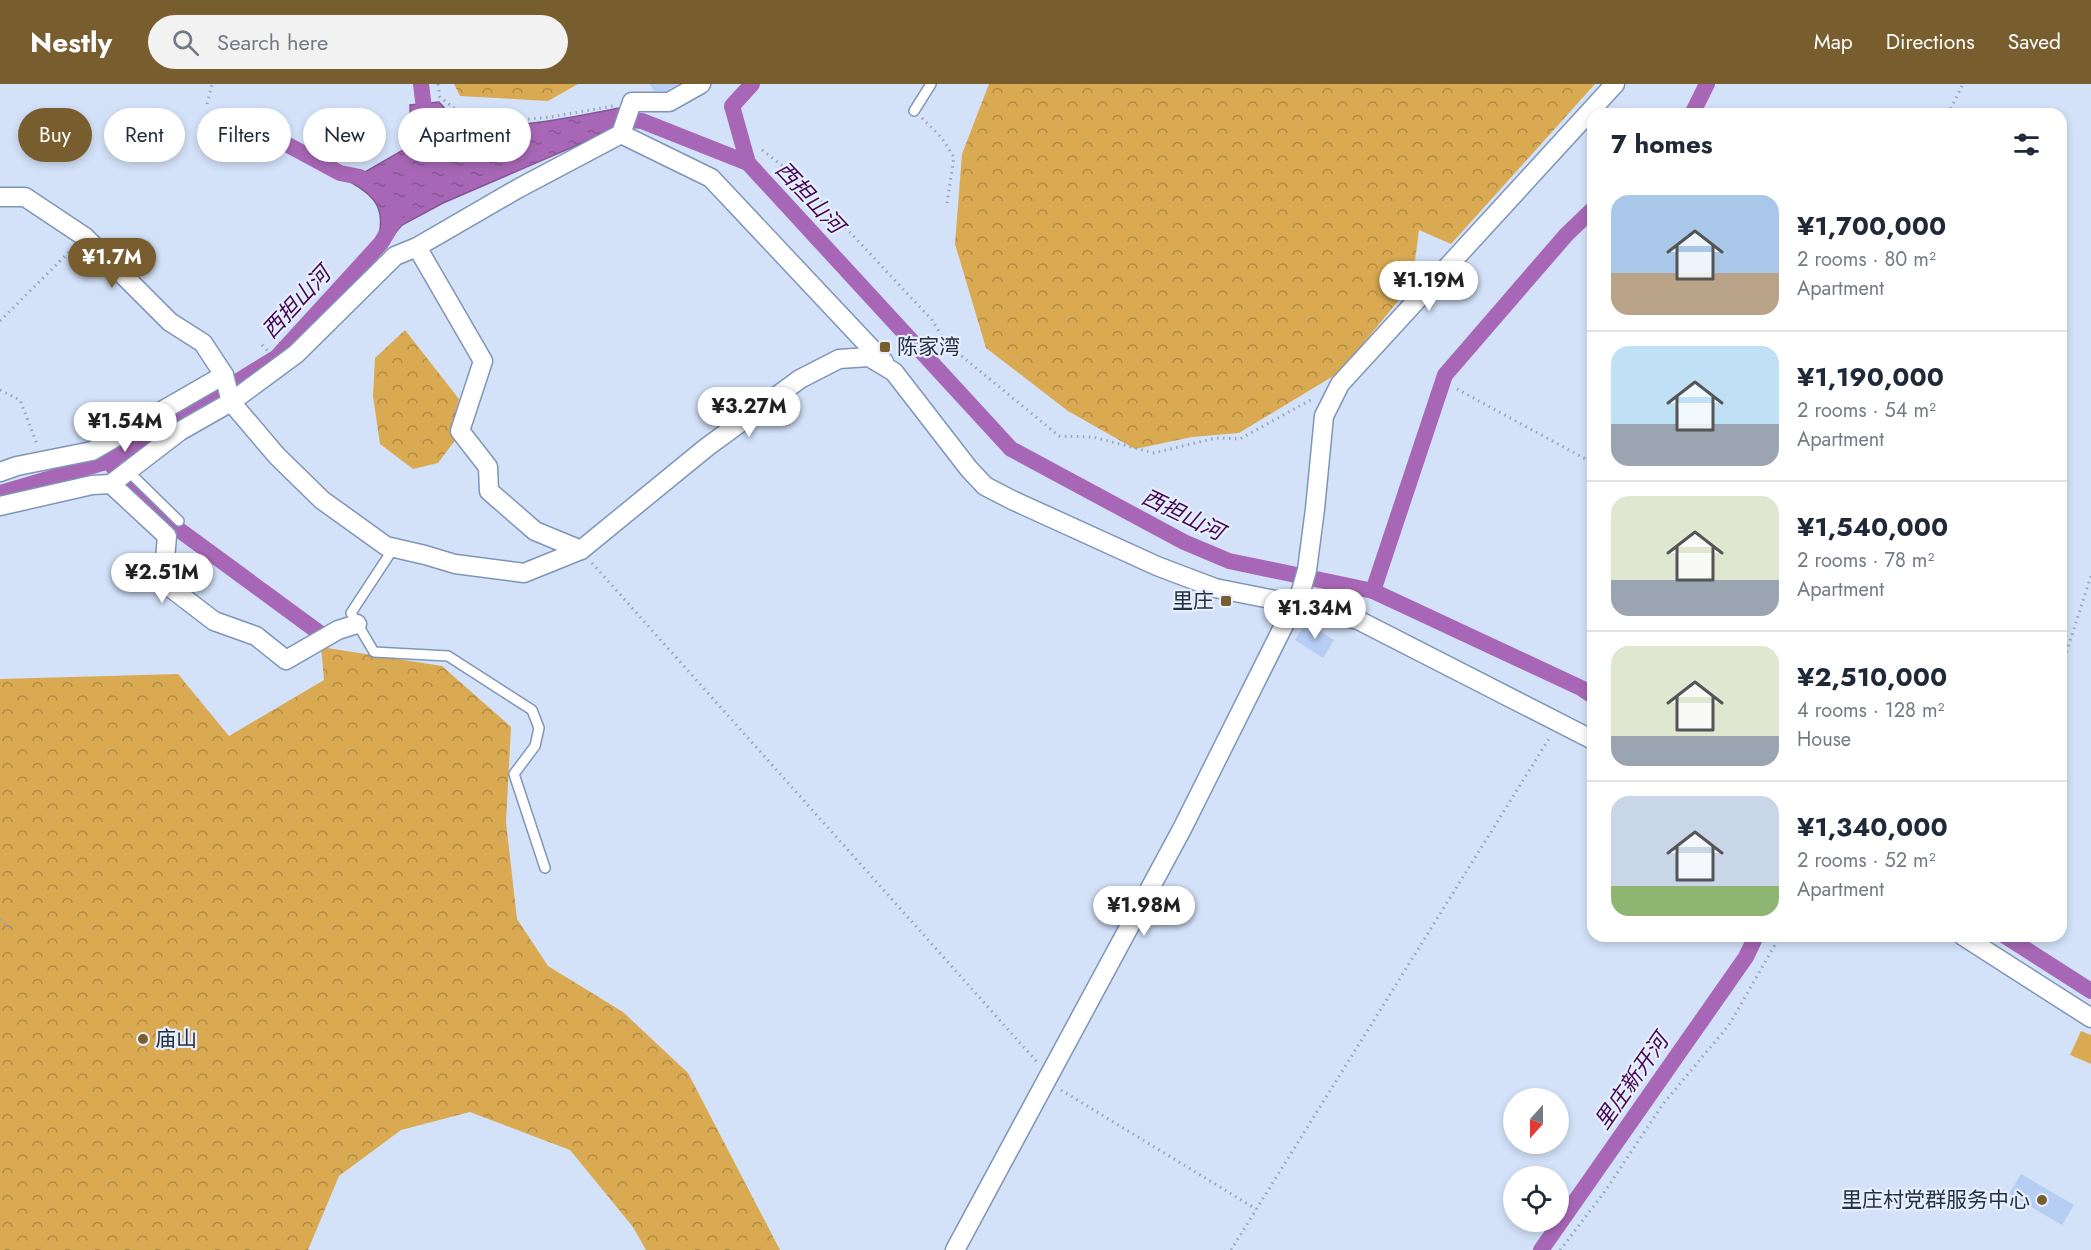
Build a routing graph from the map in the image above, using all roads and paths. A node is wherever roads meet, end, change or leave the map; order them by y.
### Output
1 (212, 84) edge
2 (438, 84) edge
3 (701, 84) edge
4 (931, 84) edge
5 (1615, 84) edge
6 (1963, 84) edge
7 (632, 102) junction
8 (207, 104) dead end
9 (1593, 108) edge
10 (1951, 108) edge
11 (914, 111) joint
12 (1587, 115) edge
13 (621, 134) junction
14 (762, 150) dead end
15 (0, 197) edge
16 (947, 203) dead end
17 (85, 237) junction
18 (417, 247) junction
19 (0, 321) edge
20 (894, 372) junction
21 (224, 375) junction
22 (1340, 384) junction
23 (1457, 389) dead end
24 (0, 390) edge
25 (231, 402) junction
26 (1587, 460) edge
27 (43, 461) junction
28 (128, 471) junction
29 (0, 472) edge
30 (111, 484) junction
31 (0, 507) edge
32 (179, 521) dead end
33 (393, 549) junction
34 (581, 550) junction
35 (2091, 576) edge
36 (1298, 598) junction
37 (357, 624) junction
38 (2067, 650) edge
39 (1559, 723) junction
40 (1587, 737) edge
41 (545, 868) dead end
42 (0, 919) edge
43 (11, 929) dead end
44 (1777, 942) edge
45 (1972, 942) edge
46 (2091, 1018) edge
47 (1048, 1078) junction
48 (1256, 1209) junction
49 (955, 1250) edge
50 (1231, 1250) edge
51 (1560, 1250) edge

1 - 8 path
2 - 7 path
3 - 7 street
4 - 11 lane
5 - 9 street
6 - 10 path
7 - 13 street
11 - 16 path
12 - 22 street
13 - 18 street
13 - 20 street
14 - 22 path
15 - 17 street
17 - 19 path
17 - 21 street
18 - 25 street
18 - 34 street
20 - 34 street
20 - 36 street
21 - 25 street
21 - 27 street
22 - 36 street
23 - 26 path
24 - 27 path
25 - 28 street
25 - 33 street
27 - 29 street
28 - 30 street
28 - 32 lane
30 - 31 street
30 - 37 street
33 - 34 street
33 - 37 lane
34 - 47 path
35 - 38 path
36 - 39 street
36 - 47 street
37 - 41 lane
39 - 40 street
39 - 48 path
42 - 43 path
44 - 51 path
45 - 46 street
47 - 48 path
47 - 49 street
48 - 50 path

